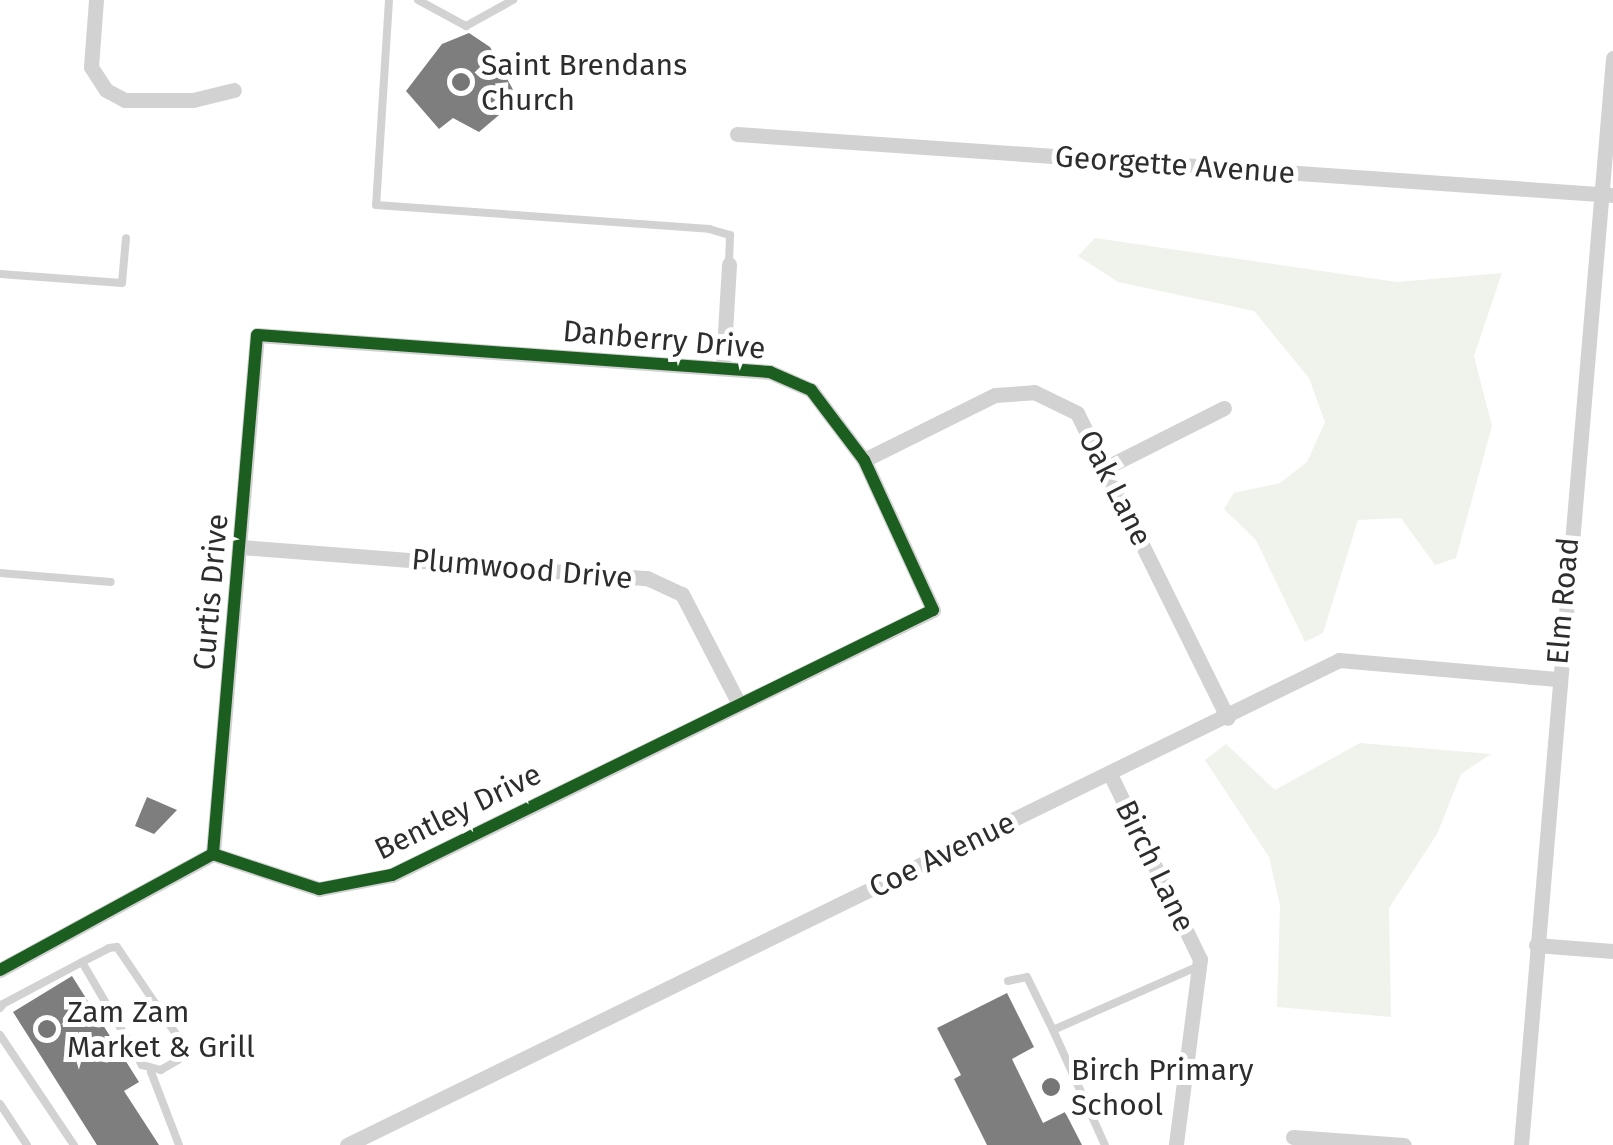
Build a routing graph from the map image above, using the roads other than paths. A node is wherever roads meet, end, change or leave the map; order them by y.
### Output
1 (96, 0) edge
2 (389, 0) edge
3 (418, 0) edge
4 (512, 0) edge
5 (1613, 58) edge
6 (234, 90) dead end
7 (737, 134) dead end
8 (1606, 195) edge
9 (126, 238) dead end
10 (728, 264) joint
11 (0, 274) edge
12 (257, 335) joint
13 (723, 366) junction
14 (1224, 408) dead end
15 (864, 460) junction
16 (1108, 467) junction
17 (240, 547) junction
18 (0, 572) edge
19 (110, 582) dead end
20 (933, 610) joint
21 (1557, 679) junction
22 (737, 700) junction
23 (1228, 718) junction
24 (1110, 774) junction
25 (212, 854) junction
26 (1536, 945) junction
27 (1613, 951) edge
28 (82, 962) junction
29 (1200, 962) junction
30 (0, 970) edge
31 (1008, 981) dead end
32 (0, 1008) edge
33 (1052, 1030) junction
34 (0, 1036) edge
35 (152, 1072) junction
36 (0, 1104) edge
37 (1293, 1138) dead end
38 (27, 1145) edge
39 (74, 1145) edge
40 (179, 1145) edge
41 (347, 1145) edge
42 (1105, 1145) edge
43 (1176, 1145) edge
44 (1404, 1145) edge
45 (1521, 1145) edge

1 - 6 street
2 - 10 lane
3 - 4 lane
5 - 8 street, Elm Road
7 - 8 street, Georgette Avenue
8 - 21 street, Elm Road
9 - 11 lane
10 - 13 street
12 - 13 street, Danberry Drive
12 - 17 street, Curtis Drive
13 - 15 street, Danberry Drive
14 - 16 street
15 - 16 street, Oak Lane
15 - 20 street, Danberry Drive
16 - 23 street, Oak Lane
17 - 22 street, Plumwood Drive
17 - 25 street, Curtis Drive
18 - 19 lane
20 - 22 street, Bentley Drive
21 - 23 street, Coe Avenue
21 - 26 street, Elm Road
22 - 25 street, Bentley Drive
23 - 24 street, Coe Avenue
24 - 29 street, Birch Lane
24 - 41 street, Coe Avenue
25 - 30 street
26 - 27 street
26 - 45 street, Elm Road
28 - 32 lane
28 - 35 lane
28 - 35 lane
29 - 33 lane
29 - 43 street
31 - 33 lane
33 - 42 lane
34 - 39 lane
35 - 40 lane
36 - 38 lane
37 - 44 street

